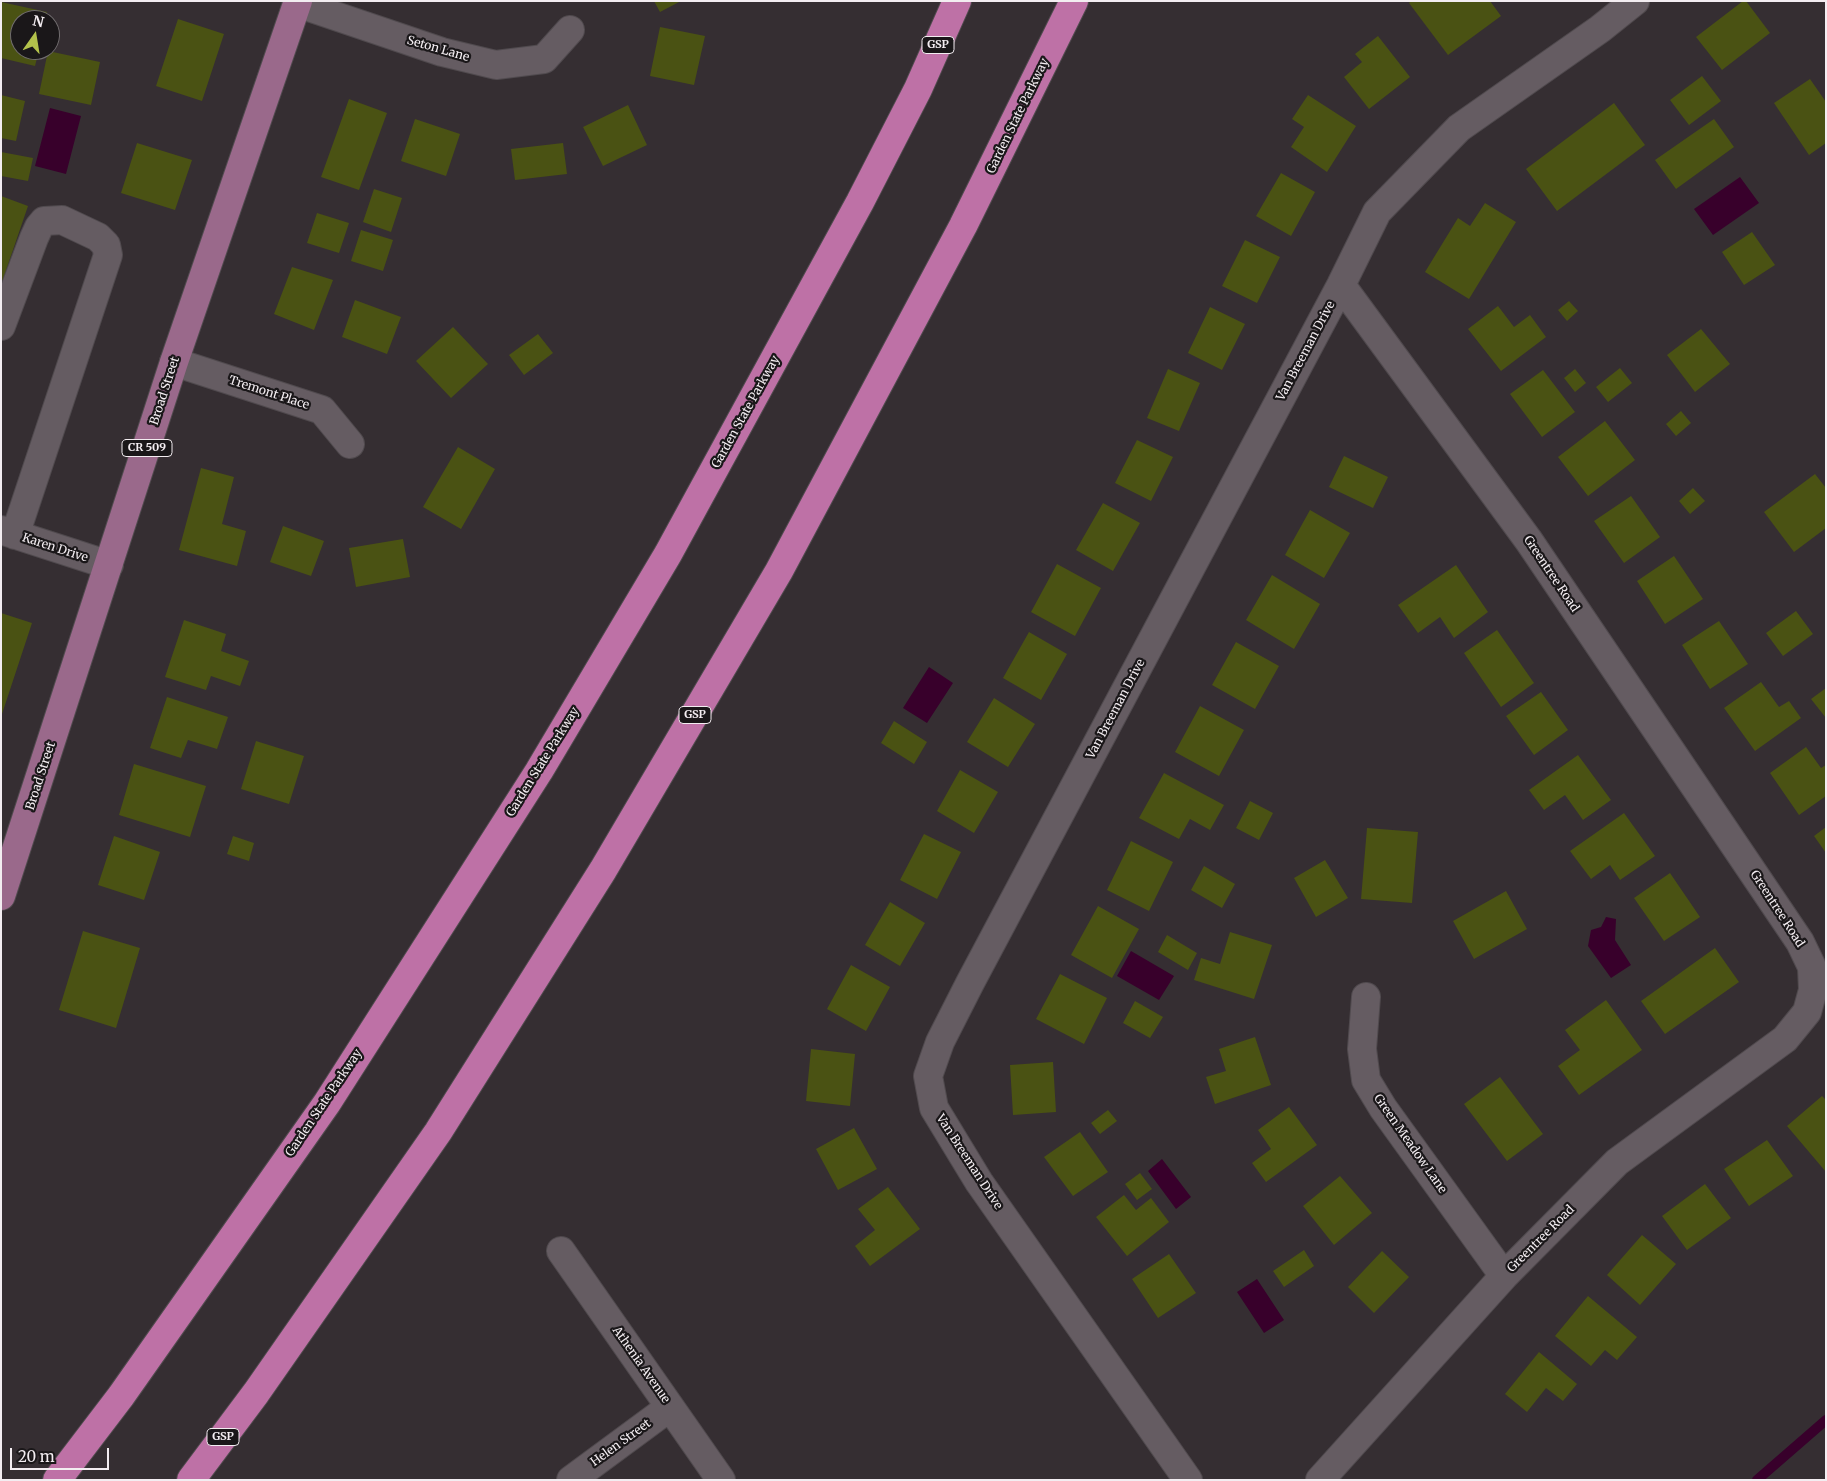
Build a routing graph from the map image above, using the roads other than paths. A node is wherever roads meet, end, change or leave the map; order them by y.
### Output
1 (957, 1) edge
2 (1074, 1) edge
3 (1635, 1) edge
4 (298, 2) edge
5 (570, 30) dead end
6 (1341, 285) junction
7 (1, 326) edge
8 (174, 362) junction
9 (350, 444) dead end
10 (8, 533) edge
11 (110, 565) junction
12 (1, 896) edge
13 (1366, 997) dead end
14 (561, 1251) dead end
15 (1504, 1276) junction
16 (670, 1407) junction
17 (57, 1480) edge
18 (191, 1480) edge
19 (571, 1480) edge
20 (721, 1480) edge
21 (1188, 1480) edge
22 (1320, 1480) edge

1 - 17 highway, Garden State Parkway / GSP
2 - 18 highway, Garden State Parkway / GSP
3 - 6 street, Van Breeman Drive
4 - 5 street, Seton Lane
4 - 8 main road, Broad Street / CR 509
6 - 15 street, Greentree Road
6 - 21 street, Van Breeman Drive
7 - 10 street
8 - 9 street, Tremont Place
8 - 11 main road, Broad Street / CR 509
10 - 11 street, Karen Drive
11 - 12 main road, Broad Street / CR 509
13 - 15 street, Green Meadow Lane
14 - 16 street, Athenia Avenue
15 - 22 street, Greentree Road
16 - 19 street, Helen Street
16 - 20 street, Athenia Avenue

